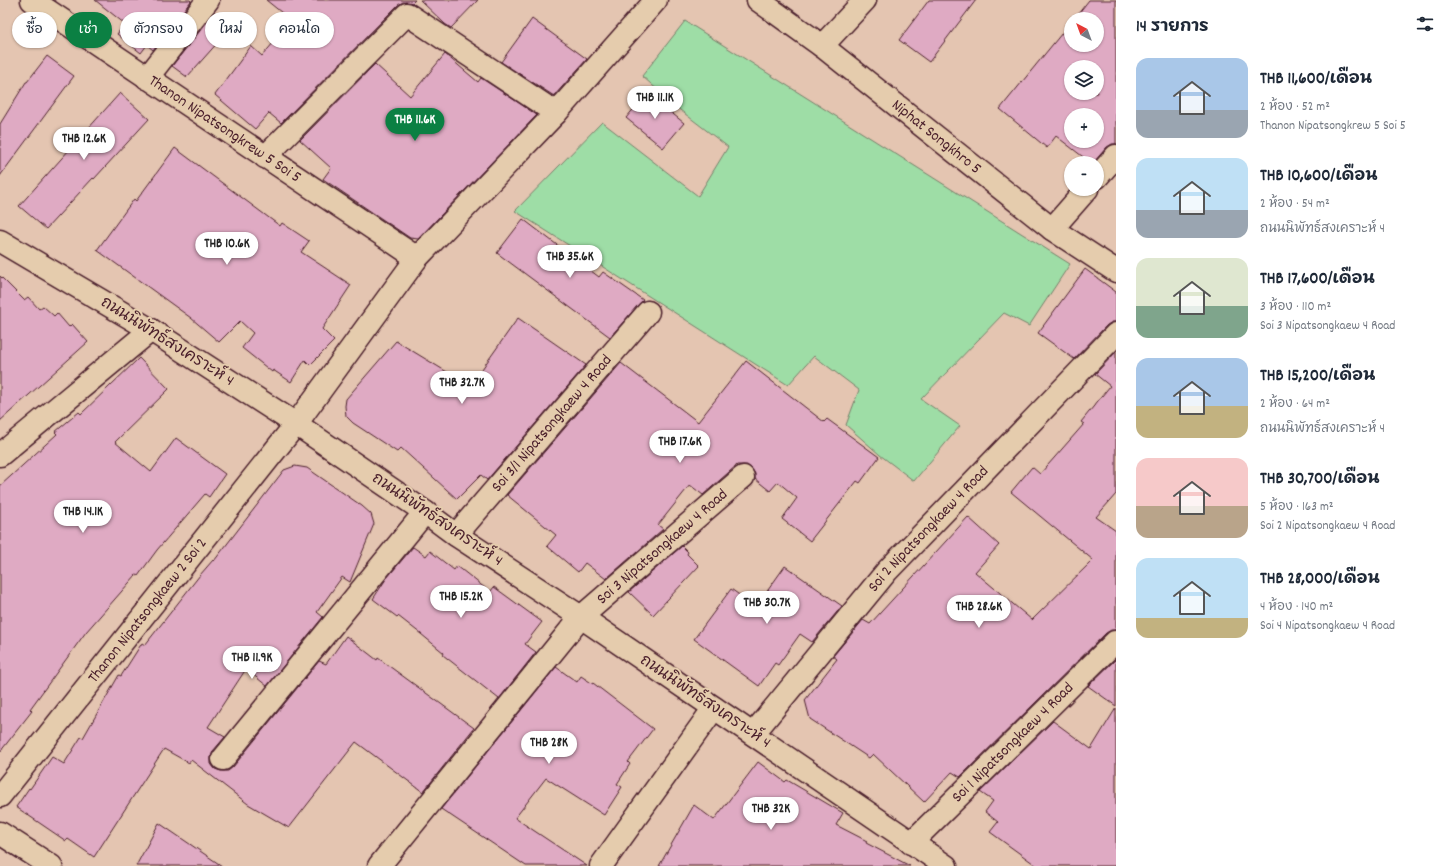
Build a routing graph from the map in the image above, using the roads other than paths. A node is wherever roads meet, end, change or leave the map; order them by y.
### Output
1 (32, 0) edge
2 (208, 0) edge
3 (656, 0) edge
4 (758, 0) edge
5 (865, 0) edge
6 (822, 46) junction
7 (147, 78) junction
8 (556, 113) junction
9 (1116, 156) edge
10 (265, 157) junction
11 (1104, 169) edge
12 (1081, 196) edge
13 (1052, 229) junction
14 (0, 241) edge
15 (418, 258) junction
16 (1116, 271) edge
17 (648, 312) dead end
18 (151, 330) junction
19 (1116, 334) edge
20 (296, 424) junction
21 (0, 455) edge
22 (743, 477) dead end
23 (425, 512) junction
24 (456, 535) junction
25 (581, 616) junction
26 (1115, 642) dead end
27 (714, 708) junction
28 (753, 734) junction
29 (223, 759) dead end
30 (0, 796) edge
31 (0, 833) edge
32 (911, 843) junction
33 (51, 866) edge
34 (379, 866) edge
35 (600, 866) edge
36 (946, 866) edge

1 - 7 street, Thanon Nipatsongkrew 5 Soi 5
2 - 7 street
3 - 8 street, Thanon Nipatsongkaew 2 Soi 2
4 - 6 street, Niphat Songkhro 5
5 - 6 street
6 - 13 street, Niphat Songkhro 5
7 - 10 street, Thanon Nipatsongkrew 5 Soi 5
8 - 10 street
8 - 15 street, Thanon Nipatsongkaew 2 Soi 2
9 - 11 street
10 - 15 street, Thanon Nipatsongkrew 5 Soi 5
12 - 13 street
13 - 16 street, Niphat Songkhro 5
14 - 18 street, ถนนนิพัทธ์สงเคราะห์ 4
15 - 20 street, Thanon Nipatsongkaew 2 Soi 2
17 - 24 street, Soi 3/1 Nipatsongkaew 4 Road
18 - 20 street, ถนนนิพัทธ์สงเคราะห์ 4
18 - 21 street
19 - 28 street, Soi 2 Nipatsongkaew 4 Road
20 - 23 street, ถนนนิพัทธ์สงเคราะห์ 4
20 - 30 street, Thanon Nipatsongkaew 2 Soi 2
22 - 25 street, Soi 3 Nipatsongkaew 4 Road
23 - 24 street, ถนนนิพัทธ์สงเคราะห์ 4
23 - 29 street
24 - 25 street, ถนนนิพัทธ์สงเคราะห์ 4
25 - 27 street, ถนนนิพัทธ์สงเคราะห์ 4
25 - 34 street, Soi 3 Nipatsongkaew 4 Road
26 - 32 street, Soi 1 Nipatsongkaew 4 Road
27 - 28 street, ถนนนิพัทธ์สงเคราะห์ 4
27 - 35 street
28 - 32 street, ถนนนิพัทธ์สงเคราะห์ 4
31 - 33 street
32 - 36 street, ถนนนิพัทธ์สงเคราะห์ 4

